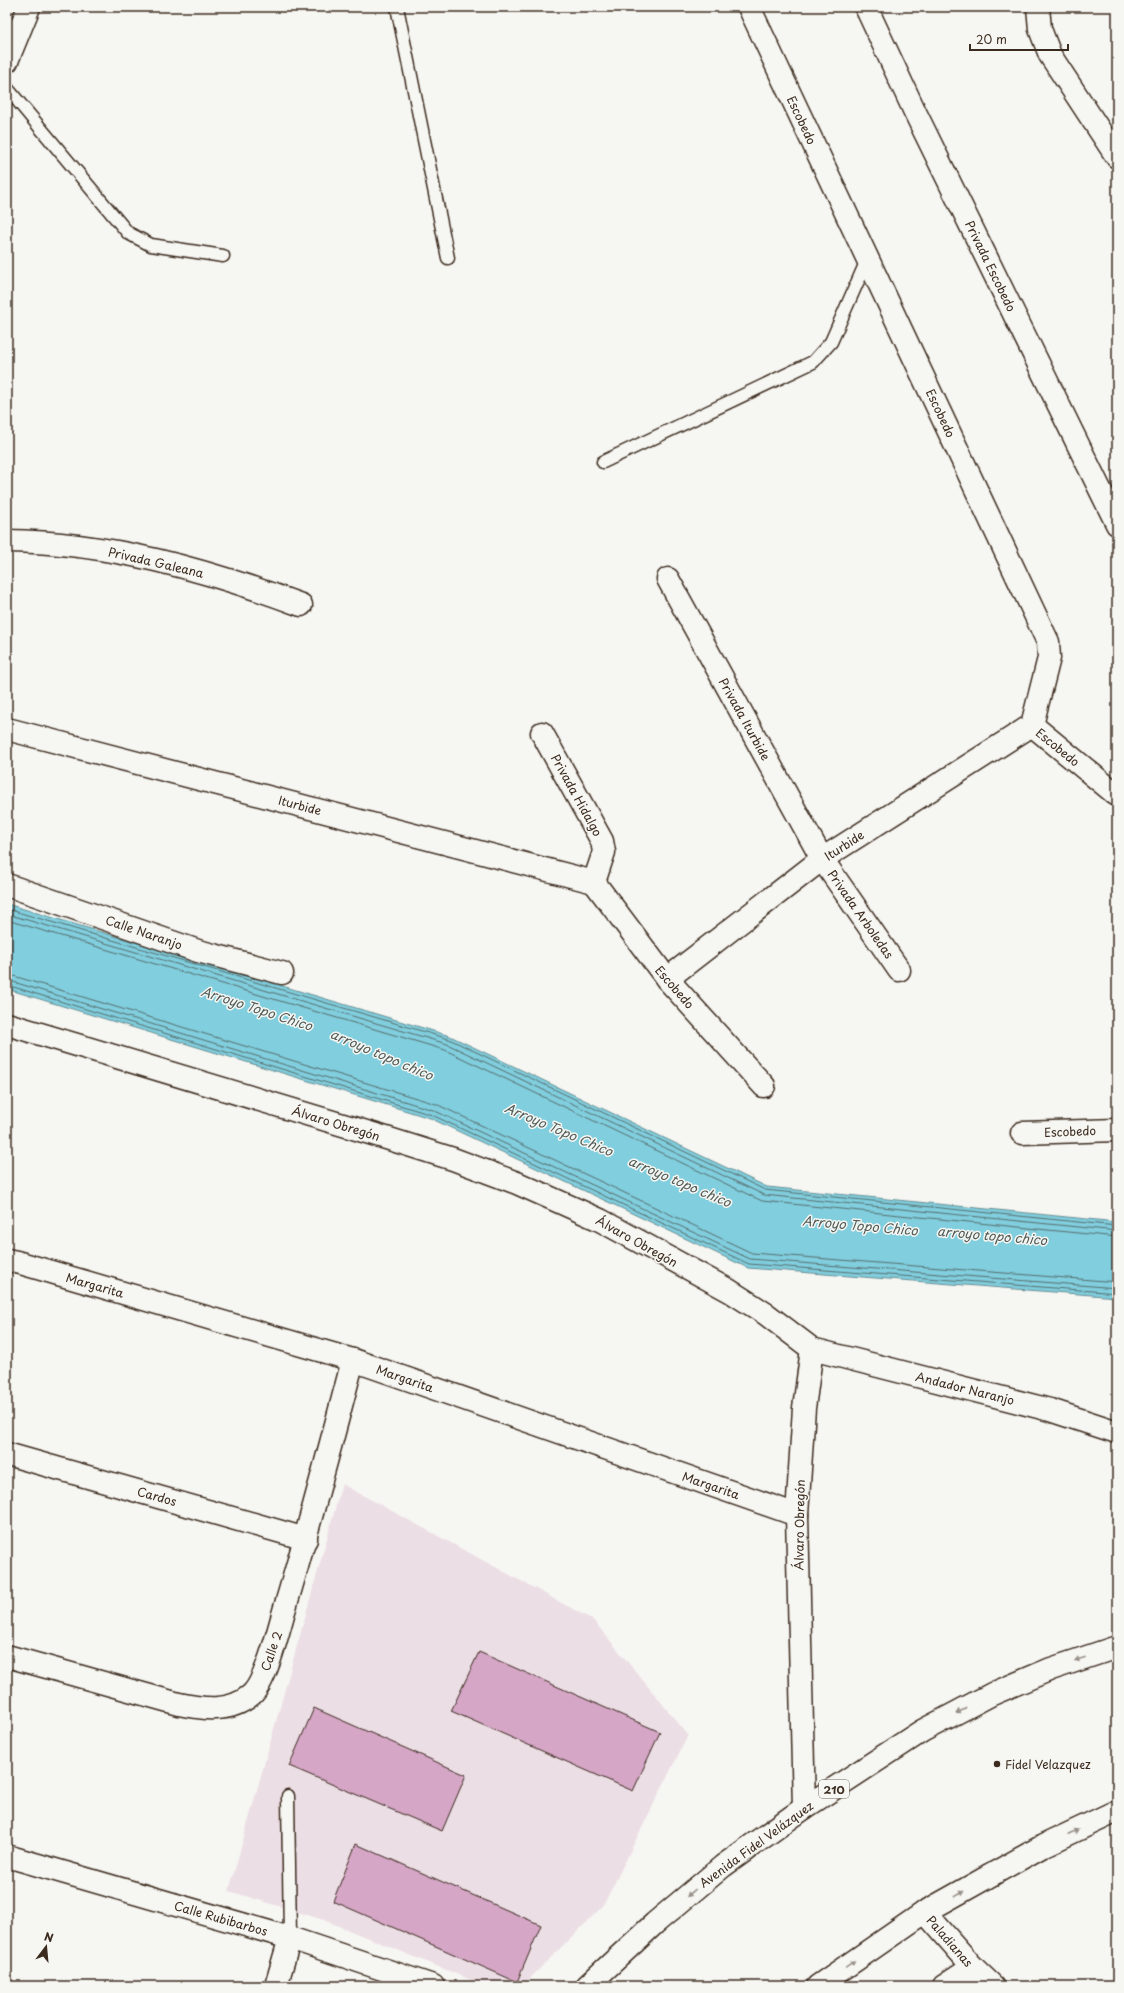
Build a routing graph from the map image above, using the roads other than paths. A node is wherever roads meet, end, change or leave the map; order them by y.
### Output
1 (29, 7) edge
2 (397, 7) edge
3 (749, 7) edge
4 (866, 7) edge
5 (1038, 7) edge
6 (7, 61) edge
7 (7, 88) edge
8 (1117, 157) edge
9 (223, 256) dead end
10 (448, 258) dead end
11 (868, 258) junction
12 (603, 462) dead end
13 (1117, 524) edge
14 (7, 541) edge
15 (668, 579) dead end
16 (301, 605) dead end
17 (1032, 725) junction
18 (7, 729) edge
19 (542, 733) dead end
20 (1117, 795) edge
21 (822, 858) junction
22 (594, 882) junction
23 (7, 885) edge
24 (899, 970) dead end
25 (282, 973) dead end
26 (667, 979) junction
27 (7, 1024) edge
28 (764, 1086) dead end
29 (1117, 1130) edge
30 (1022, 1133) dead end
31 (7, 1260) edge
32 (812, 1349) junction
33 (353, 1360) junction
34 (1117, 1432) edge
35 (7, 1454) edge
36 (797, 1515) junction
37 (306, 1539) junction
38 (1117, 1647) edge
39 (7, 1656) edge
40 (288, 1796) dead end
41 (804, 1808) junction
42 (1117, 1811) edge
43 (7, 1856) edge
44 (925, 1912) junction
45 (290, 1938) junction
46 (973, 1967) junction
47 (276, 1986) edge
48 (433, 1986) edge
49 (587, 1986) edge
50 (818, 1986) edge
51 (944, 1986) edge
52 (993, 1986) edge

1 - 6 main road
2 - 10 lane
3 - 11 main road, Escobedo
4 - 13 main road, Privada Escobedo
5 - 8 main road
7 - 9 lane
11 - 12 lane
11 - 17 main road, Escobedo
14 - 16 main road, Privada Galeana
15 - 21 main road, Privada Iturbide
17 - 20 main road, Escobedo
17 - 21 main road, Iturbide
18 - 22 main road, Iturbide
19 - 22 main road, Privada Hidalgo
21 - 24 main road, Privada Arboledas
21 - 26 main road, Iturbide
22 - 26 main road, Escobedo
23 - 25 main road, Calle Naranjo
26 - 28 main road, Escobedo
27 - 32 main road, Álvaro Obregón
29 - 30 main road, Escobedo
31 - 33 main road, Margarita
32 - 34 main road, Andador Naranjo
32 - 36 main road, Álvaro Obregón
33 - 36 main road, Margarita
33 - 37 main road, Calle 2
35 - 37 main road, Cardos
36 - 41 main road, Álvaro Obregón
37 - 39 main road, Calle 2
38 -> 41 main road, Avenida Fidel Velázquez / 210
40 - 45 lane
41 -> 49 main road, Avenida Fidel Velázquez / 210
44 -> 42 main road
43 - 45 main road, Calle Rubibarbos
44 - 46 main road, Paladianas
50 -> 44 main road
45 - 47 main road
45 - 48 main road, Calle Rubibarbos
46 - 51 main road
46 - 52 main road, Paladianas

